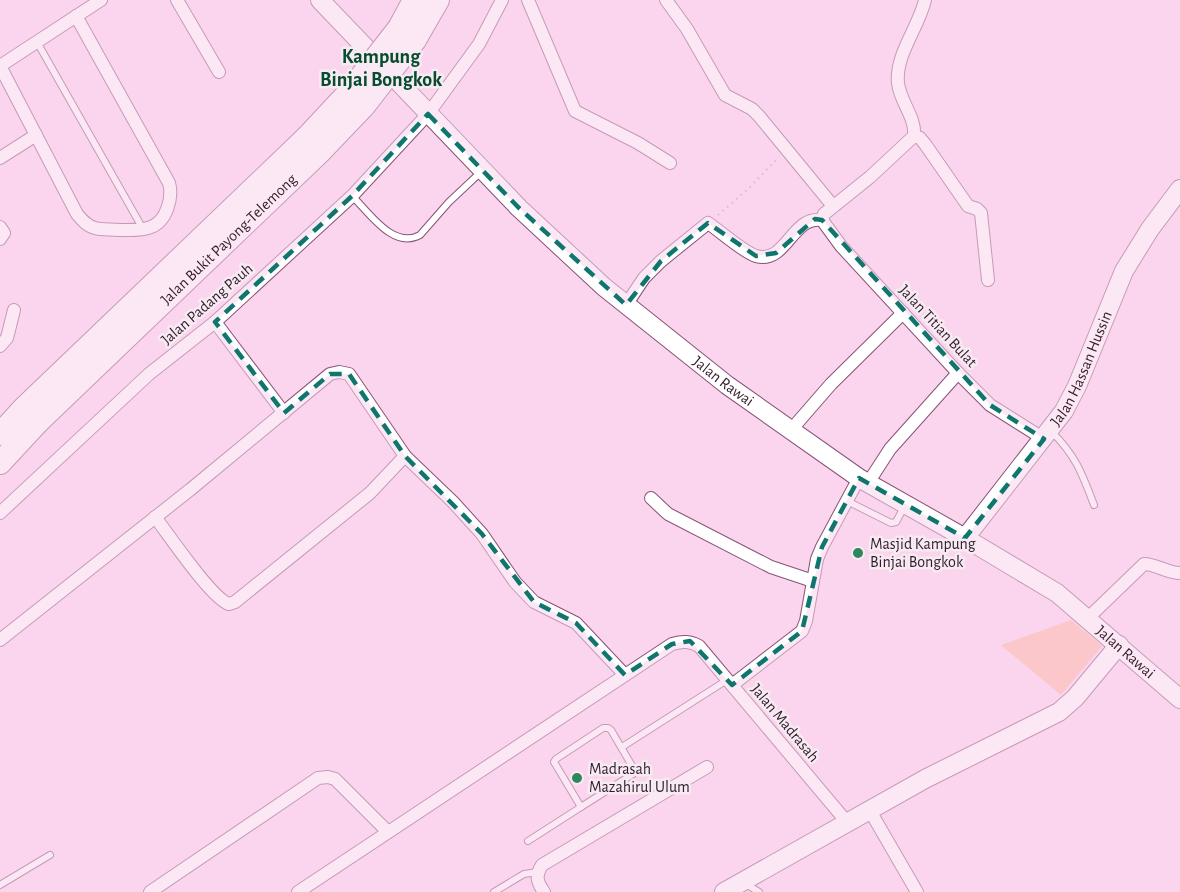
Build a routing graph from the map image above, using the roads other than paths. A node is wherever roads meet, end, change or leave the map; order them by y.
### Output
1 (101, 0) edge
2 (177, 0) edge
3 (414, 0) edge
4 (438, 0) edge
5 (502, 0) edge
6 (528, 0) edge
7 (666, 0) edge
8 (925, 0) edge
9 (322, 1) edge
10 (76, 16) junction
11 (407, 34) junction
12 (37, 42) junction
13 (0, 66) edge
14 (219, 72) dead end
15 (356, 99) junction
16 (428, 114) junction
17 (36, 135) junction
18 (914, 136) junction
19 (0, 158) edge
20 (670, 163) dead end
21 (483, 171) junction
22 (1180, 189) edge
23 (352, 196) junction
24 (833, 206) junction
25 (822, 220) junction
26 (0, 227) edge
27 (144, 229) junction
28 (0, 239) edge
29 (988, 280) dead end
30 (626, 305) junction
31 (14, 310) dead end
32 (903, 313) junction
33 (215, 322) junction
34 (0, 346) edge
35 (958, 373) junction
36 (284, 413) junction
37 (791, 430) junction
38 (0, 434) edge
39 (1047, 435) junction
40 (405, 456) junction
41 (0, 463) edge
42 (864, 480) junction
43 (651, 498) dead end
44 (847, 500) junction
45 (905, 504) junction
46 (1094, 505) dead end
47 (0, 513) edge
48 (155, 517) junction
49 (965, 537) junction
50 (1180, 573) edge
51 (813, 581) junction
52 (1088, 618) junction
53 (0, 640) edge
54 (1119, 645) junction
55 (625, 675) junction
56 (730, 682) junction
57 (1180, 699) edge
58 (622, 747) junction
59 (707, 767) dead end
60 (581, 807) junction
61 (869, 809) junction
62 (846, 821) junction
63 (388, 832) junction
64 (528, 841) dead end
65 (50, 855) dead end
66 (538, 872) junction
67 (742, 881) junction
68 (0, 885) edge
69 (150, 892) edge
70 (298, 892) edge
71 (494, 892) edge
72 (544, 892) edge
73 (724, 892) edge
74 (759, 892) edge
75 (918, 892) edge

1 - 10 street
2 - 14 street
3 - 11 highway, Jalan Bukit Payong-Telemong
4 - 11 highway, Jalan Bukit Payong-Telemong
5 - 16 street
6 - 20 street
7 - 24 street
8 - 18 street
9 - 16 main road, Jalan Rawai
10 - 12 street
10 - 27 street
11 - 15 highway, Jalan Bukit Payong-Telemong, bridge
12 - 13 street
12 - 27 lane
13 - 17 street
15 - 38 highway, Jalan Bukit Payong-Telemong
15 - 41 highway, Jalan Bukit Payong-Telemong
16 - 21 main road, Jalan Rawai
16 - 23 street, Jalan Padang Pauh
17 - 19 street
17 - 27 street
18 - 24 street
18 - 29 street
21 - 23 lane
21 - 30 main road, Jalan Rawai
22 - 39 main road, Jalan Hassan Hussin
23 - 33 street, Jalan Padang Pauh
24 - 25 street
25 - 30 street
25 - 32 street, Jalan Titian Bulat
26 - 28 street
30 - 37 main road, Jalan Rawai
31 - 34 street
32 - 35 street, Jalan Titian Bulat
32 - 37 street
33 - 36 street
33 - 47 street, Jalan Padang Pauh
35 - 39 street, Jalan Titian Bulat
35 - 42 street
36 - 40 street
36 - 48 street
37 - 42 main road, Jalan Rawai
39 - 46 lane
39 - 49 main road, Jalan Hassan Hussin
40 - 48 street
40 - 55 street
42 - 44 street
42 - 45 main road, Jalan Rawai
43 - 51 street
44 - 45 lane
44 - 51 street
45 - 49 main road, Jalan Rawai
48 - 53 street
49 - 52 main road, Jalan Rawai
50 - 52 street
51 - 56 street
52 - 54 main road, Jalan Rawai
54 - 57 main road, Jalan Rawai
54 - 61 main road
55 - 56 street, Jalan Madrasah
55 - 63 street
56 - 58 lane
56 - 62 street, Jalan Madrasah
58 - 60 lane
58 - 60 lane
59 - 66 street
60 - 64 lane
61 - 62 main road
61 - 75 street
62 - 67 main road
63 - 69 street
63 - 70 street
65 - 68 lane
66 - 71 lane
66 - 72 street
67 - 73 main road
67 - 74 lane

